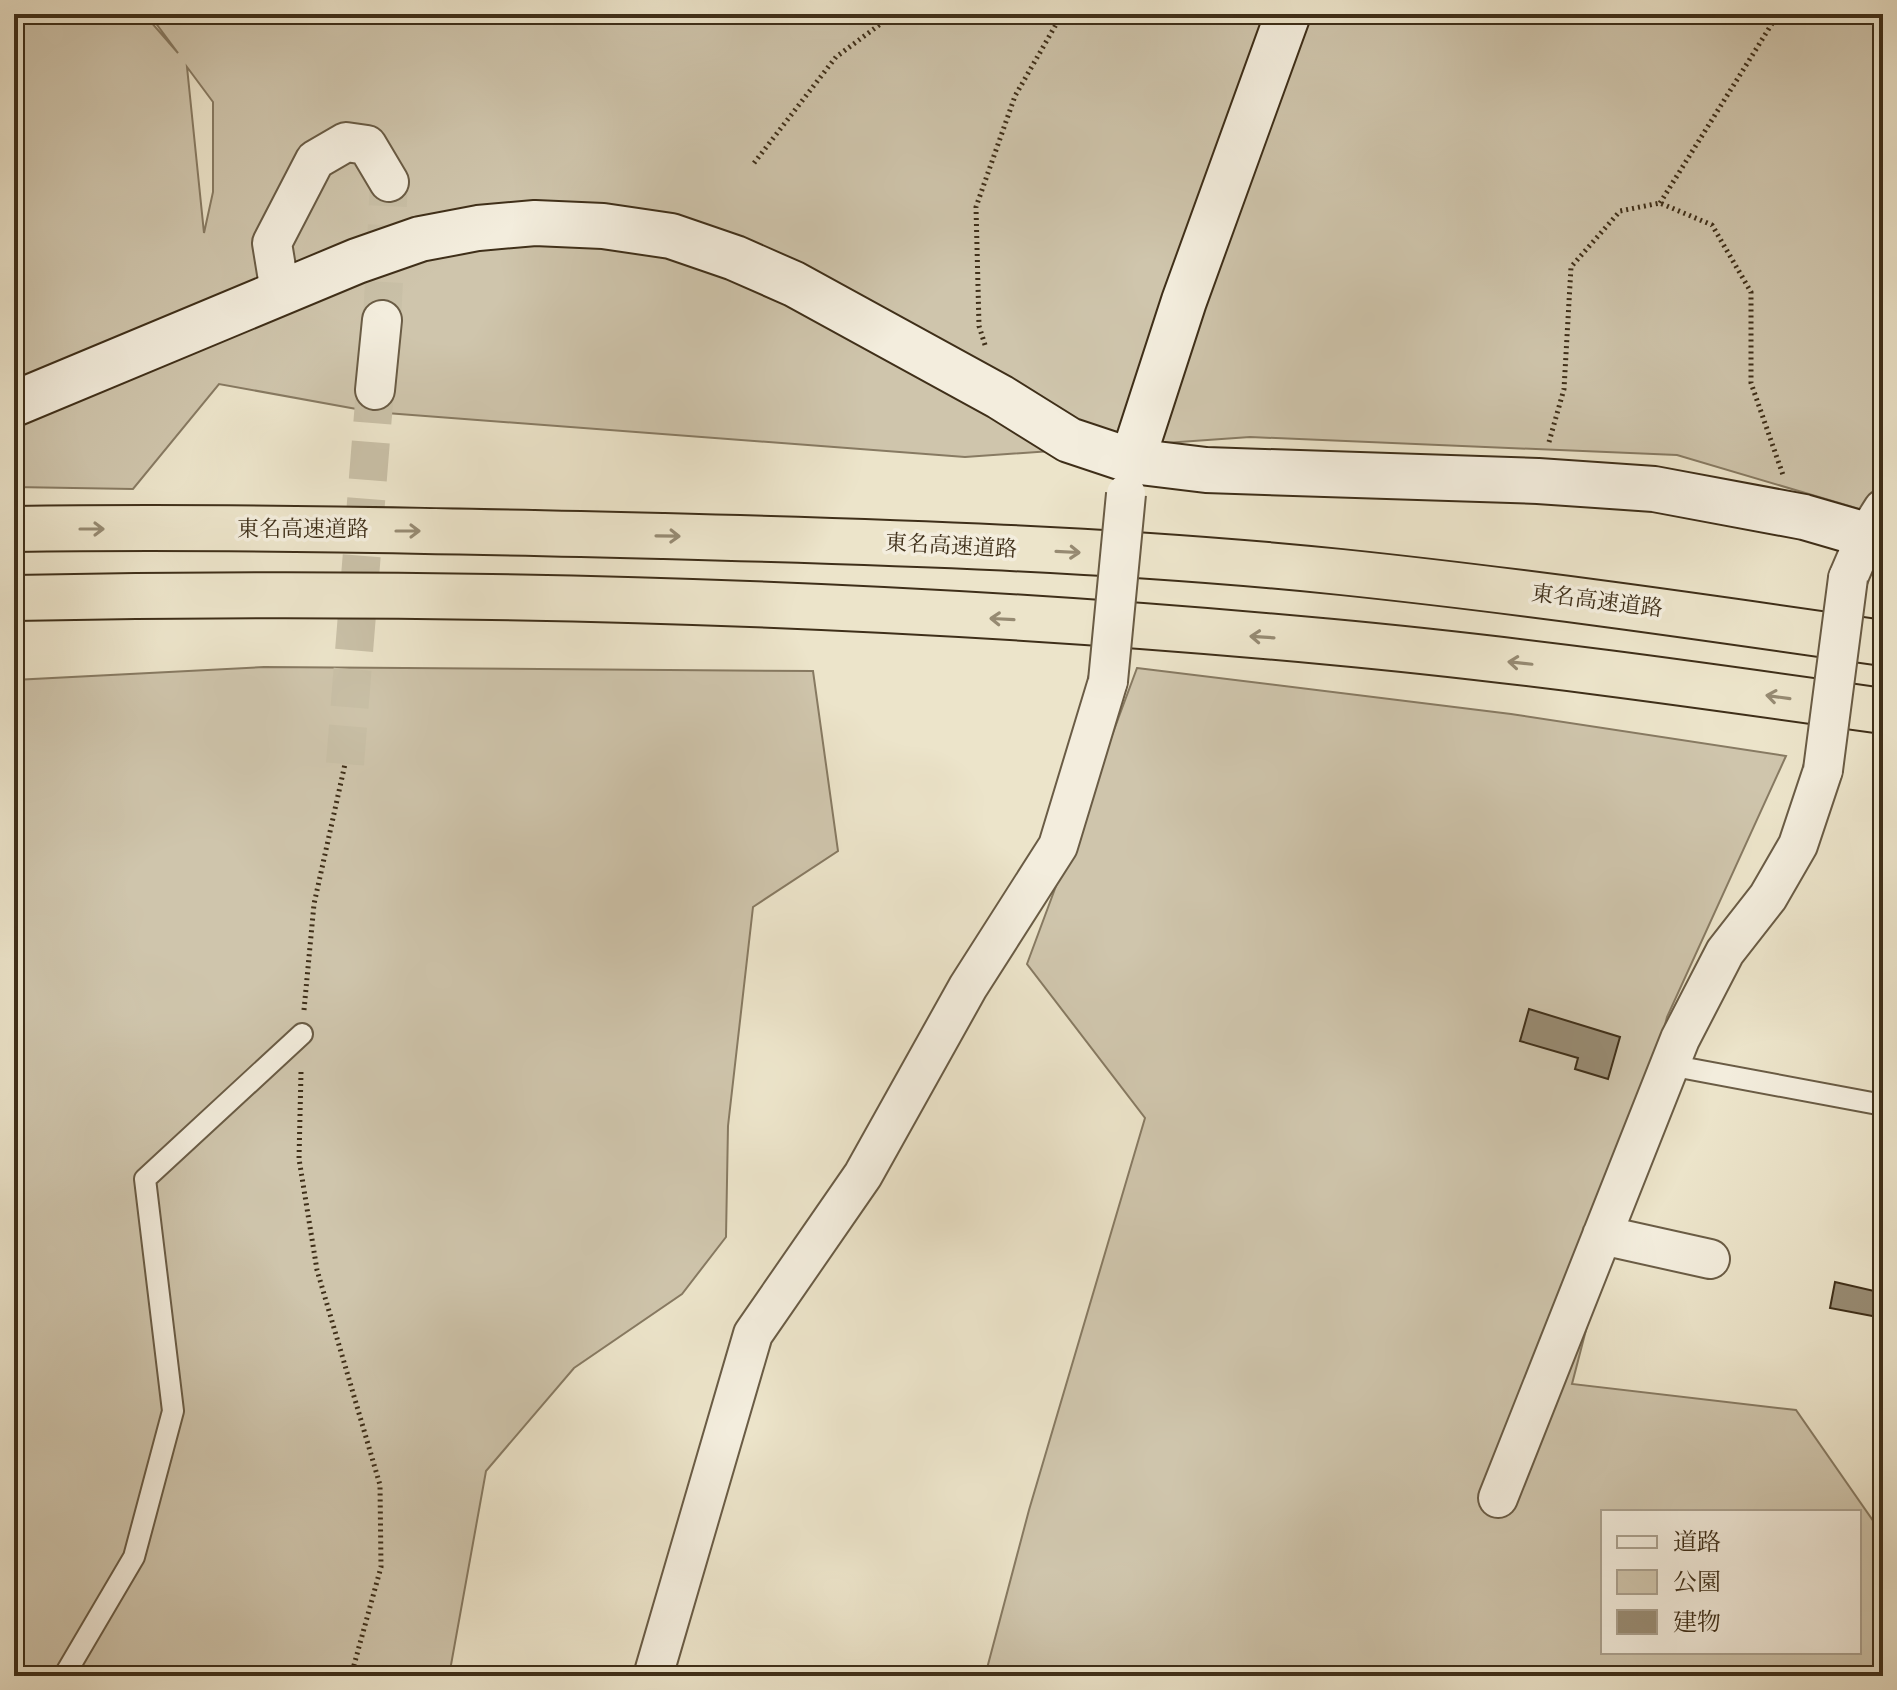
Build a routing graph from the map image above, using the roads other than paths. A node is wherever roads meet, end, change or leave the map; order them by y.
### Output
1 (1288, 14) edge
2 (389, 182) tunnel mouth
3 (280, 292) junction
4 (382, 320) tunnel mouth
5 (375, 390) tunnel mouth
6 (14, 404) edge
7 (1129, 478) junction
8 (1877, 528) edge
9 (14, 529) edge
10 (14, 598) edge
11 (1883, 643) edge
12 (1883, 711) edge
13 (302, 1034) road end
14 (1669, 1065) junction
15 (1883, 1105) edge
16 (1602, 1235) junction
17 (1710, 1259) dead end
18 (1498, 1498) dead end
19 (64, 1676) edge
20 (653, 1676) edge

1 - 7 street
2 - 3 street
3 - 6 street
3 - 7 street
4 - 5 street
7 - 8 street
7 - 20 street, bridge
8 - 14 street, bridge
9 -> 11 highway, 東名高速道路
12 -> 10 highway
13 - 19 lane
14 - 15 lane
14 - 16 street
16 - 17 street
16 - 18 street

